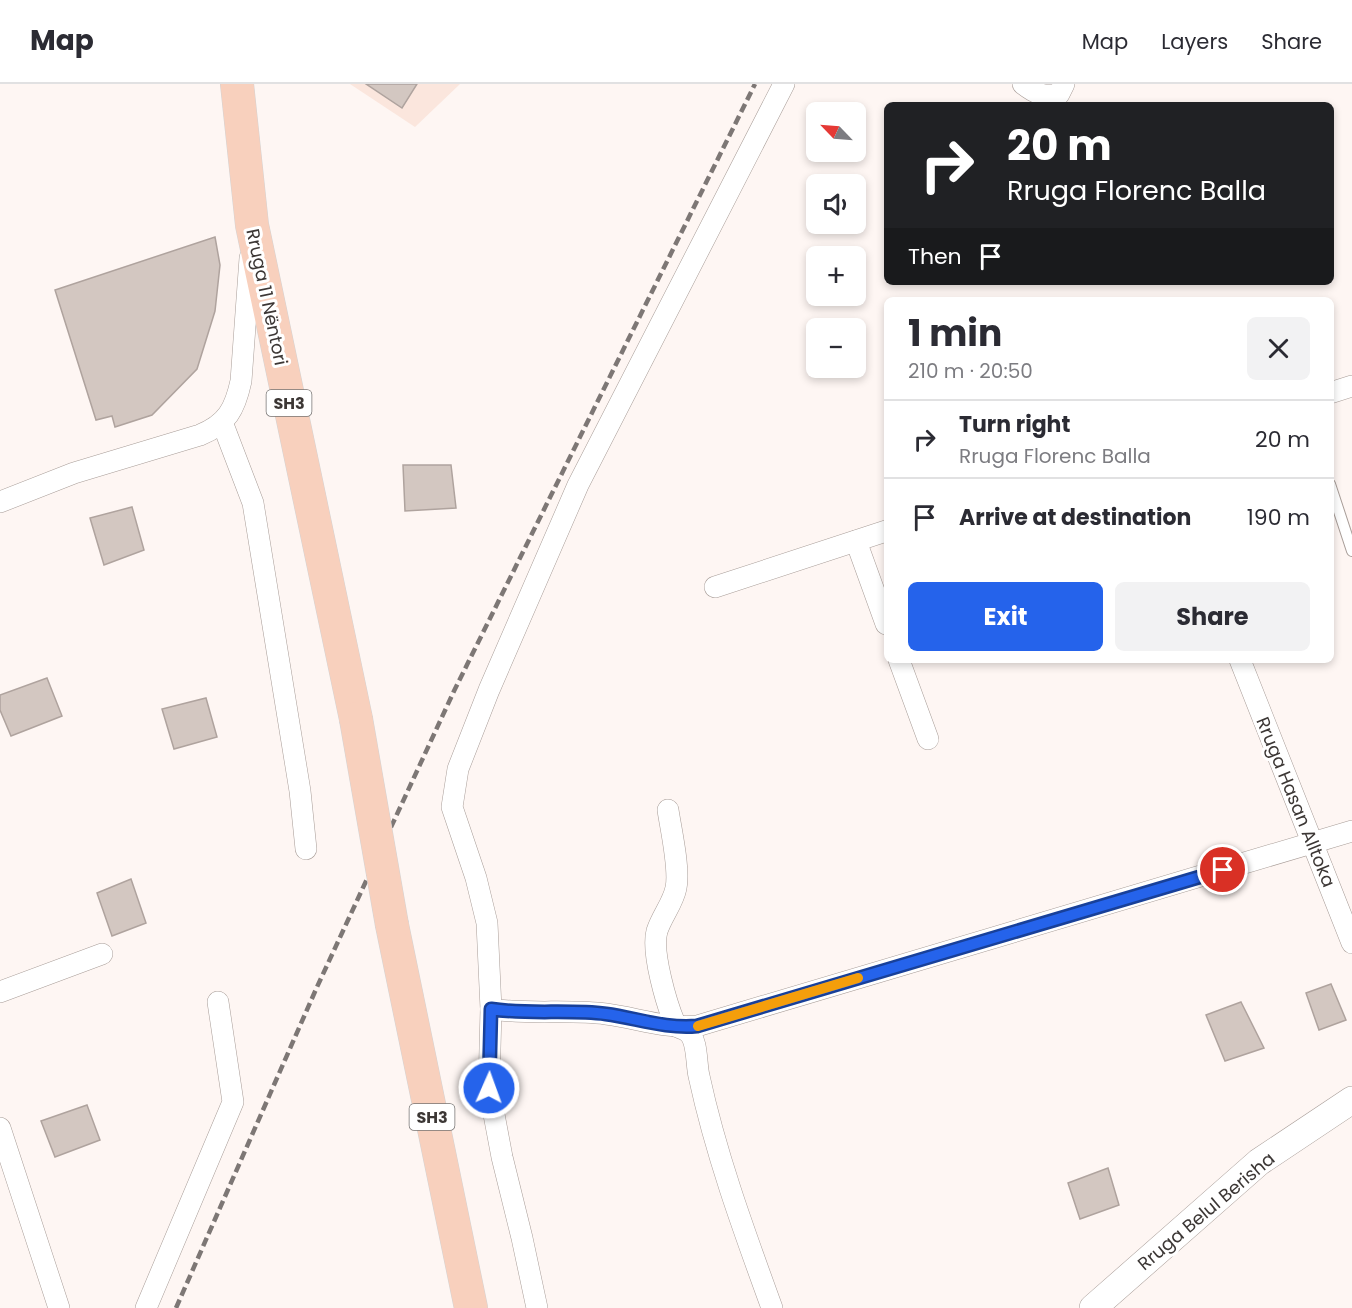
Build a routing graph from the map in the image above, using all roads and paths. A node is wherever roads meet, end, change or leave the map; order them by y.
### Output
1 (237, 84) edge
2 (784, 84) edge
3 (1023, 84) edge
4 (1064, 84) edge
5 (252, 225) junction
6 (1352, 386) edge
7 (1334, 392) edge
8 (222, 422) junction
9 (1334, 496) edge
10 (0, 502) edge
11 (884, 532) edge
12 (856, 541) junction
13 (1352, 551) edge
14 (715, 587) dead end
15 (884, 618) edge
16 (900, 663) edge
17 (1241, 663) edge
18 (928, 740) dead end
19 (668, 810) dead end
20 (1352, 831) edge
21 (1313, 843) junction
22 (306, 849) dead end
23 (1352, 944) edge
24 (102, 954) dead end
25 (0, 992) edge
26 (218, 1002) dead end
27 (491, 1009) junction
28 (676, 1026) junction
29 (1352, 1100) edge
30 (0, 1128) edge
31 (59, 1308) edge
32 (146, 1308) edge
33 (471, 1308) edge
34 (537, 1308) edge
35 (772, 1308) edge
36 (1093, 1308) edge

1 - 5 main road, Rruga 11 Nëntori / SH3
2 - 27 street
3 - 4 street
5 - 8 street
5 - 33 main road, Rruga 11 Nëntori / SH3, bridge
6 - 7 street
8 - 10 street
8 - 22 street
9 - 13 lane
11 - 12 street
12 - 14 street
12 - 15 street
16 - 18 street
17 - 21 street, Rruga Hasan Alltoka
19 - 28 street
20 - 21 street
21 - 23 street, Rruga Hasan Alltoka
21 - 28 street
24 - 25 street
26 - 32 street
27 - 28 street
27 - 34 street
28 - 35 street
29 - 36 street, Rruga Belul Berisha
30 - 31 street

